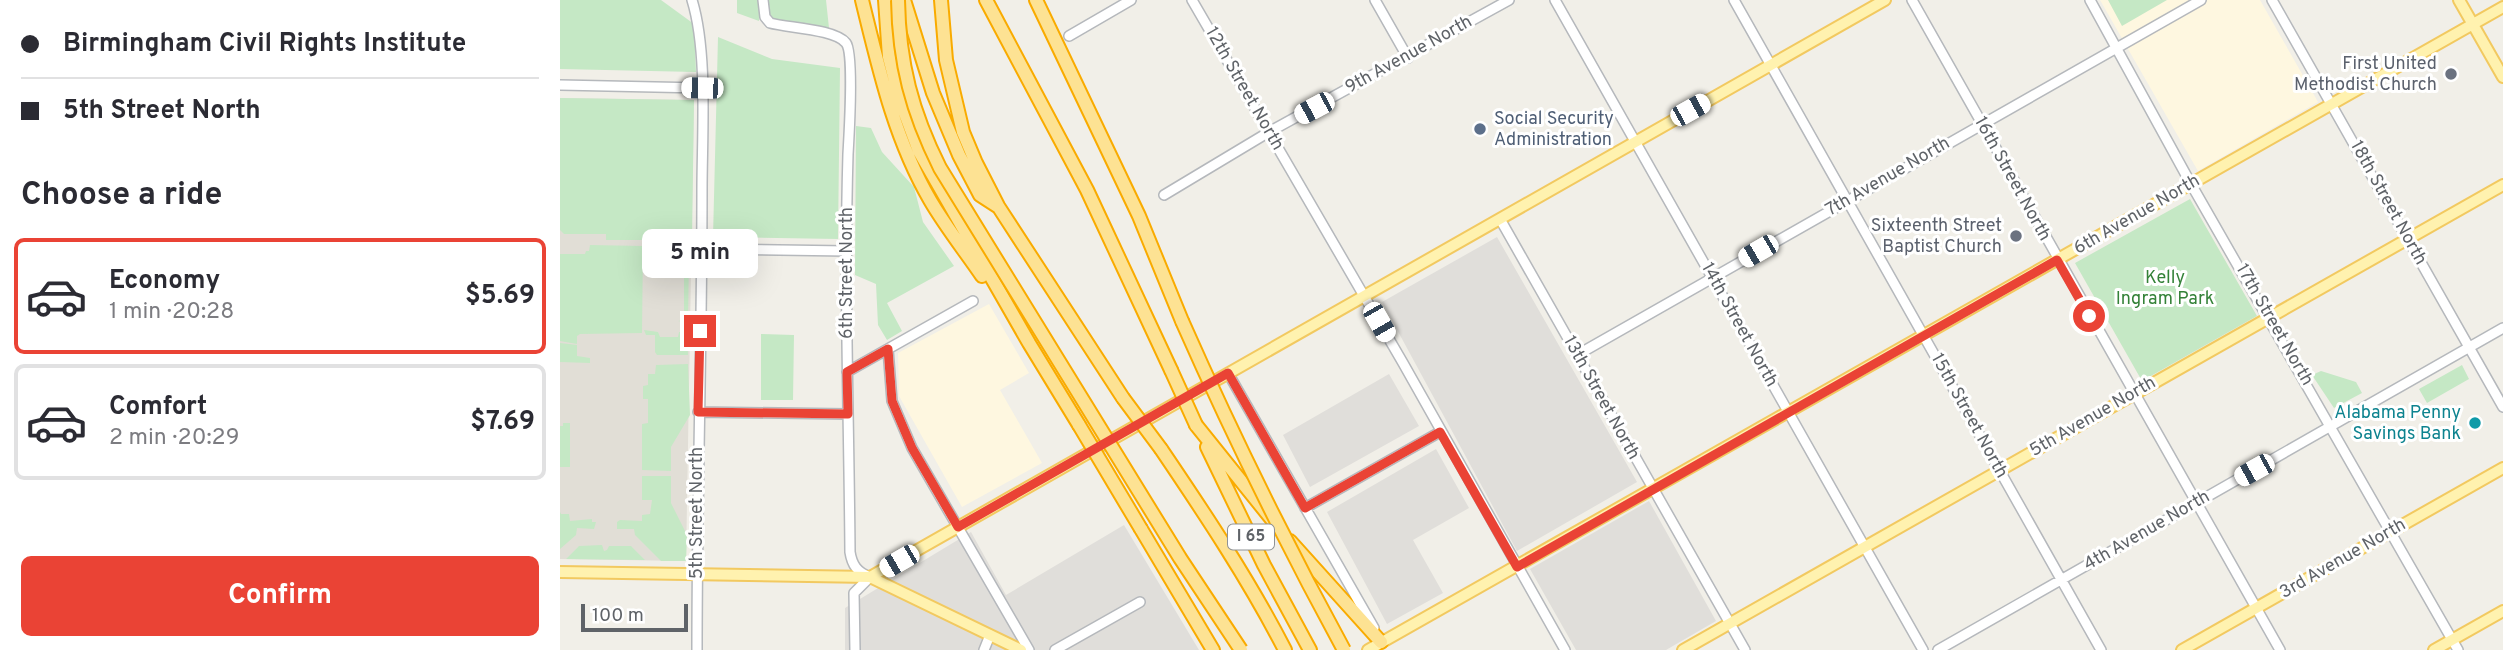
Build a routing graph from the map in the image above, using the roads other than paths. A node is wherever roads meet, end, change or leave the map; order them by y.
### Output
1 (692, 0) edge
2 (763, 0) edge
3 (862, 0) edge
4 (885, 0) edge
5 (898, 0) edge
6 (904, 0) edge
7 (941, 0) edge
8 (986, 0) edge
9 (996, 0) edge
10 (1036, 0) edge
11 (1131, 0) edge
12 (1192, 0) edge
13 (1375, 0) edge
14 (1509, 0) edge
15 (1555, 0) edge
16 (1734, 0) edge
17 (1885, 0) edge
18 (1912, 0) edge
19 (2090, 0) edge
20 (2201, 0) edge
21 (2272, 0) edge
22 (2459, 0) edge
23 (2503, 6) edge
24 (2473, 24) junction
25 (1069, 36) dead end
26 (1012, 46) junction
27 (2117, 47) junction
28 (1408, 58) junction
29 (1771, 65) junction
30 (2503, 77) edge
31 (560, 85) edge
32 (702, 88) junction
33 (2332, 104) junction
34 (1982, 124) junction
35 (1269, 132) junction
36 (1635, 142) junction
37 (2192, 184) junction
38 (2503, 185) edge
39 (1164, 195) dead end
40 (1847, 200) junction
41 (998, 206) junction
42 (1500, 219) junction
43 (2408, 239) junction
44 (702, 249) junction
45 (847, 251) junction
46 (2057, 260) junction
47 (1712, 278) junction
48 (1363, 296) junction
49 (973, 301) dead end
50 (2270, 317) junction
51 (2503, 328) edge
52 (1924, 336) junction
53 (1029, 343) junction
54 (2469, 347) junction
55 (888, 349) junction
56 (1577, 355) junction
57 (847, 372) junction
58 (1228, 373) junction
59 (2134, 394) junction
60 (2503, 407) edge
61 (698, 412) junction
62 (1788, 413) junction
63 (848, 414) junction
64 (1196, 425) junction
65 (2331, 426) junction
66 (1440, 432) junction
67 (2503, 468) edge
68 (2000, 471) junction
69 (1653, 489) junction
70 (2196, 503) junction
71 (1305, 508) junction
72 (958, 527) junction
73 (2390, 532) junction
74 (1865, 547) junction
75 (1517, 567) junction
76 (560, 572) edge
77 (697, 574) junction
78 (870, 577) junction
79 (2061, 580) junction
80 (1140, 602) dead end
81 (2256, 608) junction
82 (2503, 611) edge
83 (1729, 624) junction
84 (990, 635) junction
85 (2455, 645) edge
86 (1384, 646) edge
87 (1309, 649) edge
88 (697, 650) edge
89 (855, 650) edge
90 (984, 650) edge
91 (1021, 650) edge
92 (1030, 650) edge
93 (1055, 650) edge
94 (1213, 650) edge
95 (1241, 650) edge
96 (1285, 650) edge
97 (1344, 650) edge
98 (1368, 650) edge
99 (1565, 650) edge
100 (1684, 650) edge
101 (1745, 650) edge
102 (1923, 650) edge
103 (1938, 650) edge
104 (2101, 650) edge
105 (2182, 650) edge
106 (2280, 650) edge
107 (2434, 650) edge

1 - 32 street, 5th Street North
2 - 45 street, 6th Street North
3 - 53 highway
4 - 53 highway
5 - 95 highway, bridge
6 - 41 highway
7 - 41 highway, I 65
8 - 26 highway, I 65
9 - 26 highway
10 - 97 highway, bridge
11 - 25 street
12 - 35 street, 12th Street North
13 - 28 street
14 - 28 street, 9th Avenue North
15 - 36 street, 14th Street North
16 - 29 street, 15th Street North
17 - 29 main road
18 - 34 street, 16th Street North
19 - 27 street, 17th Street North
20 - 27 street, 7th Avenue North
21 - 33 street, 18th Street North
22 - 24 main road
23 - 24 main road, 6th Avenue North
24 - 30 main road
24 - 33 main road, 6th Avenue North
26 - 64 highway, I 65, bridge
27 - 34 street, 7th Avenue North
27 - 37 street, 17th Street North
28 - 35 street, 9th Avenue North
29 - 36 main road
29 - 40 street, 15th Street North
31 - 32 street
32 - 44 street, 5th Street North
33 - 37 main road, 6th Avenue North
33 - 43 street, 18th Street North
34 - 40 street, 7th Avenue North
34 - 46 street, 16th Street North
35 - 39 street, 9th Avenue North
35 - 48 street, 12th Street North
36 - 42 main road
36 - 47 street, 14th Street North
37 - 46 main road, 6th Avenue North
37 - 50 street, 17th Street North
38 - 43 main road, 5th Avenue North
40 - 47 street, 7th Avenue North
40 - 52 street, 15th Street North
41 - 96 highway, I 65, bridge
42 - 48 main road
42 - 56 street, 13th Street North
43 - 50 main road, 5th Avenue North
43 - 54 street, 18th Street North
44 - 45 street
44 - 61 street, 5th Street North
45 - 57 street, 6th Street North
46 - 52 main road, 6th Avenue North
46 - 59 street, 16th Street North
47 - 56 street, 7th Avenue North
47 - 62 street, 14th Street North
48 - 58 main road
48 - 66 street, 12th Street North
49 - 55 street
50 - 59 main road, 5th Avenue North
50 - 65 street, 17th Street North
51 - 54 street, 4th Avenue North
52 - 62 main road, 6th Avenue North
52 - 68 street, 15th Street North
53 - 94 highway, bridge
54 - 60 street, 18th Street North
54 - 65 street, 4th Avenue North
55 - 57 street
55 - 72 street
56 - 69 street, 13th Street North
57 - 63 street, 6th Street North
58 - 71 street
58 - 72 main road
59 - 68 main road, 5th Avenue North
59 - 70 street, 16th Street North
61 - 63 street
61 - 77 street, 5th Street North
62 - 69 main road, 6th Avenue North
62 - 74 street, 14th Street North
63 - 78 street, 6th Street North
64 - 86 highway
64 - 87 highway, I 65
65 - 70 street, 4th Avenue North
65 - 73 street, 17th Street North
66 - 71 street
66 - 75 street, 12th Street North
67 - 73 main road, 3rd Avenue North
68 - 74 main road, 5th Avenue North
68 - 79 street, 15th Street North
69 - 75 main road, 6th Avenue North
69 - 83 street, 13th Street North
70 - 79 street, 4th Avenue North
70 - 81 street, 16th Street North
71 - 86 street
72 - 78 main road
72 - 92 street
73 - 81 main road, 3rd Avenue North
73 - 85 street, 17th Street North
74 - 83 main road, 5th Avenue North
74 - 102 street, 14th Street North
75 - 86 main road, 6th Avenue North
75 - 99 street, 12th Street North
76 - 77 main road
77 - 78 main road
77 - 88 street, 5th Street North
78 - 84 main road
78 - 89 street
79 - 103 street, 4th Avenue North
79 - 104 street, 15th Street North
80 - 93 street
81 - 105 main road, 3rd Avenue North
81 - 106 street, 16th Street North
82 - 85 main road
83 - 100 main road, 5th Avenue North
83 - 101 street, 13th Street North
84 - 90 street
84 - 91 main road
85 - 107 main road
86 - 98 main road, 6th Avenue North

